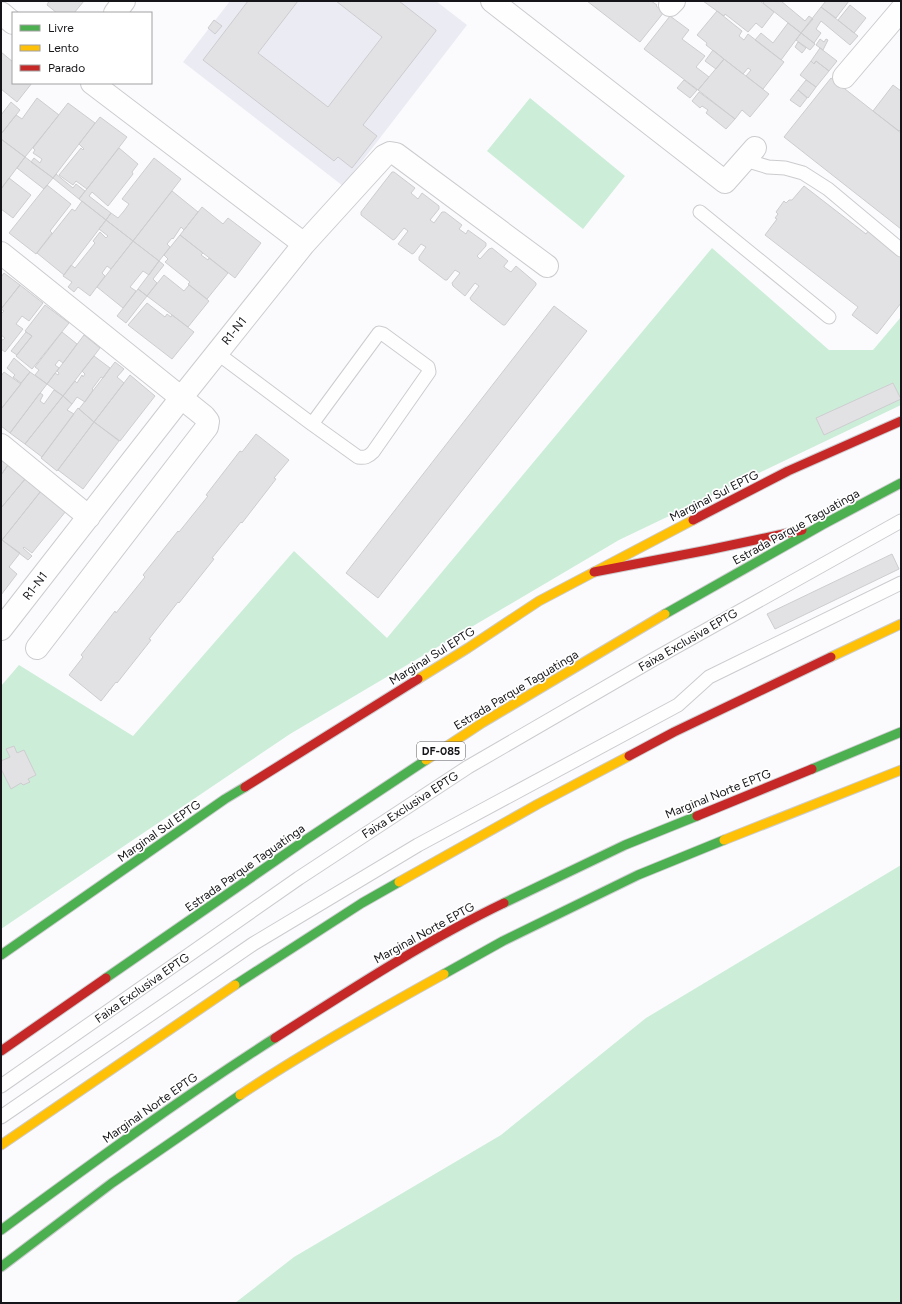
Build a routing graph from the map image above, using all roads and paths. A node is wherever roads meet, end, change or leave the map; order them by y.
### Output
1 (124, 1) edge
2 (492, 1) edge
3 (901, 10) edge
4 (116, 12) edge
5 (1, 13) edge
6 (12, 21) edge
7 (844, 78) dead end
8 (93, 84) edge
9 (750, 154) joint
10 (700, 212) dead end
11 (304, 244) junction
12 (901, 250) edge
13 (1, 254) edge
14 (547, 266) dead end
15 (829, 317) dead end
16 (217, 353) junction
17 (181, 398) junction
18 (901, 420) edge
19 (312, 424) junction
20 (1, 445) edge
21 (901, 483) edge
22 (89, 517) junction
23 (901, 521) edge
24 (822, 526) junction
25 (594, 572) junction
26 (901, 583) edge
27 (901, 624) edge
28 (1, 629) edge
29 (37, 648) dead end
30 (901, 732) edge
31 (901, 770) edge
32 (1, 955) edge
33 (1, 1051) edge
34 (1, 1086) edge
35 (1, 1117) edge
36 (1, 1145) edge
37 (1, 1230) edge
38 (1, 1266) edge

1 - 4 street
2 - 9 street
3 - 7 street
5 - 6 street
8 - 11 street
9 - 12 lane
10 - 15 lane
11 - 14 street, R1-N1
11 - 16 street, R1-N1
13 - 17 street
16 - 17 street, R1-N1
16 - 19 lane
17 - 22 street, R1-N1
17 - 29 street
18 - 25 main road, Marginal Sul EPTG
19 - 19 lane
20 - 22 street
21 - 24 main road, Estrada Parque Taguatinga / DF-085
22 - 28 street, R1-N1
23 - 34 lane, Faixa Exclusiva EPTG
24 - 25 main road
24 - 33 main road, Estrada Parque Taguatinga / DF-085
25 - 32 main road, Marginal Sul EPTG
26 - 35 lane
27 - 36 main road
30 - 37 main road, Marginal Norte EPTG
31 - 38 main road

